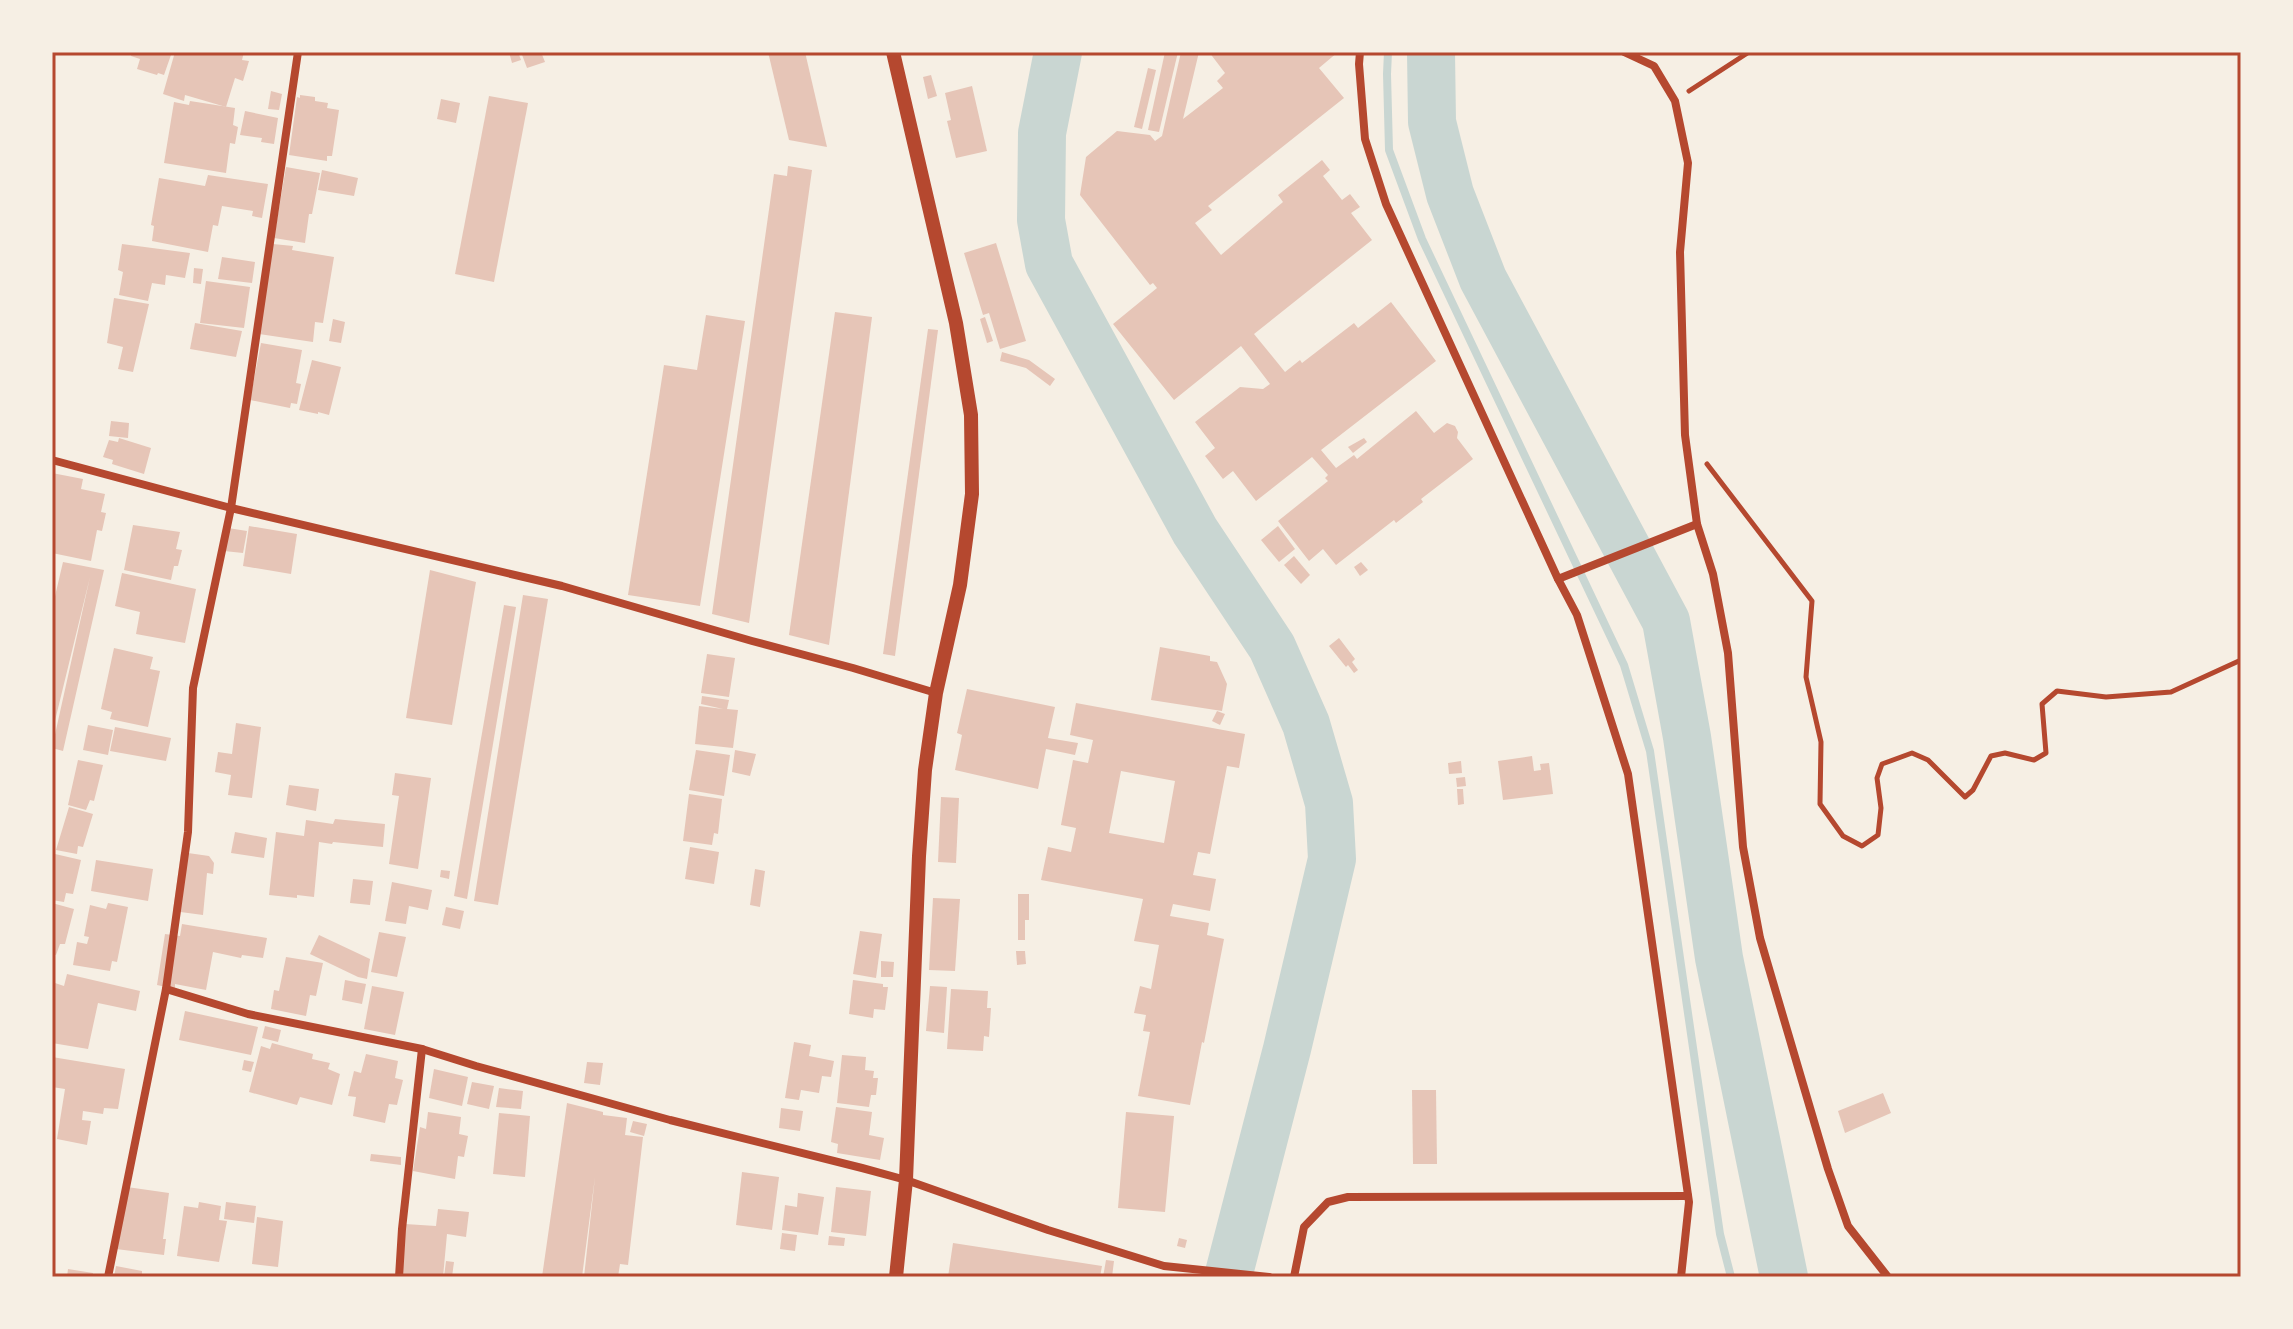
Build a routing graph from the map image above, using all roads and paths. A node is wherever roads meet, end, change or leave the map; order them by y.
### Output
1 (298, 52) edge
2 (893, 52) edge
3 (1360, 52) edge
4 (1624, 52) edge
5 (1749, 52) edge
6 (1675, 101) junction
7 (1685, 435) junction
8 (52, 460) edge
9 (231, 508) junction
10 (1697, 524) junction
11 (1558, 579) junction
12 (2241, 660) edge
13 (936, 693) junction
14 (166, 989) junction
15 (422, 1049) junction
16 (906, 1180) junction
17 (1688, 1196) junction
18 (108, 1277) edge
19 (399, 1277) edge
20 (896, 1277) edge
21 (1269, 1277) edge
22 (1294, 1277) edge
23 (1681, 1277) edge
24 (1888, 1277) edge

1 - 9 street
2 - 13 street
3 - 11 street
4 - 6 street
5 - 6 path
6 - 7 street
7 - 10 street
7 - 12 path
8 - 9 street
9 - 13 street
9 - 14 street
10 - 11 street
10 - 24 street
11 - 17 street
13 - 16 street
14 - 15 street
14 - 18 street
15 - 16 street
15 - 19 street
16 - 20 street
16 - 21 street
17 - 22 street
17 - 23 street

